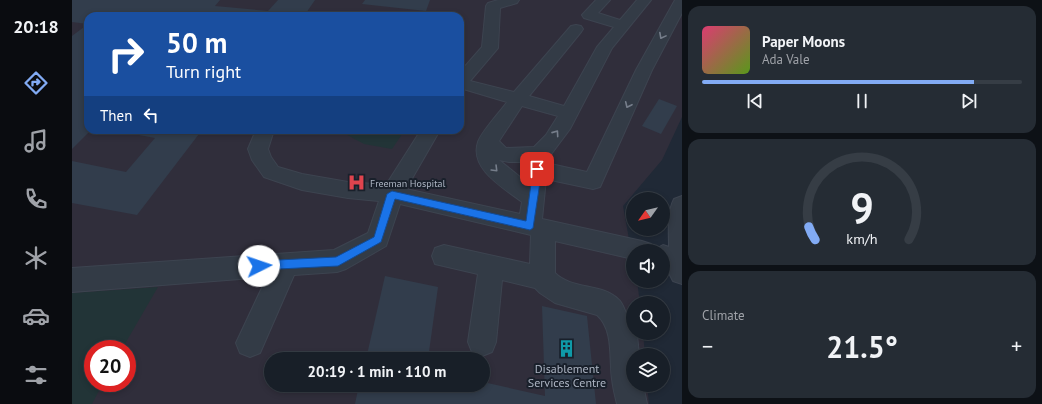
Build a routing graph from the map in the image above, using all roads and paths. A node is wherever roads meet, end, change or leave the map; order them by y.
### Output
1 (512, 0) edge
2 (603, 0) edge
3 (644, 0) edge
4 (678, 1) edge
5 (493, 3) edge
6 (623, 25) junction
7 (576, 29) dead end
8 (464, 78) edge
9 (464, 84) edge
10 (518, 99) junction
11 (569, 113) junction
12 (264, 134) edge
13 (429, 134) edge
14 (488, 142) junction
15 (392, 194) junction
16 (533, 200) junction
17 (682, 205) edge
18 (536, 227) junction
19 (626, 247) edge
20 (444, 256) dead end
21 (675, 263) edge
22 (286, 264) junction
23 (491, 267) junction
24 (542, 278) junction
25 (72, 280) edge
26 (482, 342) dead end
27 (250, 343) dead end
28 (632, 404) edge

1 - 5 street
2 - 6 street
3 - 6 street
4 -> 16 street
5 - 8 street
6 - 11 street
7 - 10 street
9 - 10 street
10 - 11 street
10 - 14 street
14 -> 11 street
12 - 15 street
13 - 15 street
14 -> 16 street
15 - 18 street
15 - 22 street
16 - 18 street
17 - 21 street
18 - 19 street
18 - 24 street
20 - 23 street
22 - 25 street
22 - 27 street
23 - 24 street
23 - 26 street
24 - 28 street

